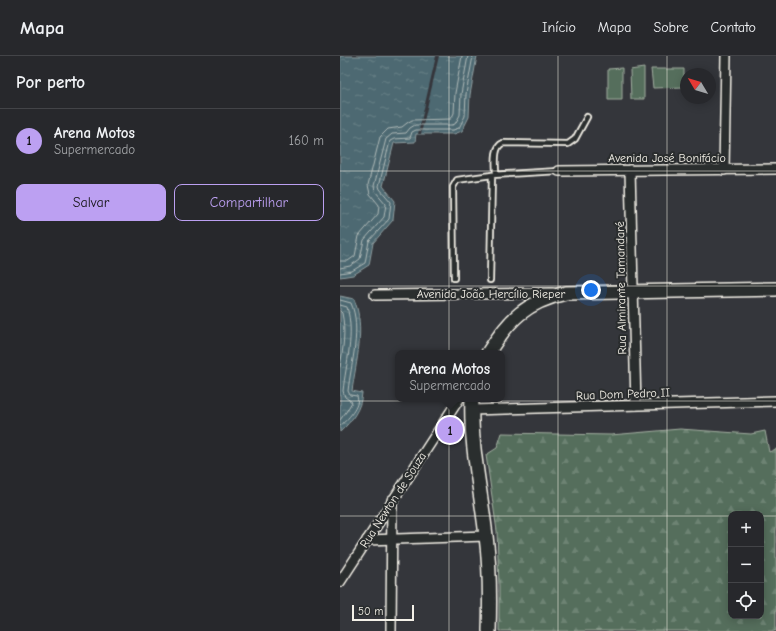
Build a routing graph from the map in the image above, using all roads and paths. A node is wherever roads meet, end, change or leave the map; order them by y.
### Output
1 (726, 56) edge
2 (586, 117) dead end
3 (776, 169) edge
4 (630, 170) junction
5 (724, 170) junction
6 (559, 171) joint
7 (494, 175) junction
8 (454, 278) dead end
9 (490, 280) dead end
10 (776, 289) edge
11 (633, 292) junction
12 (566, 293) junction
13 (375, 295) dead end
14 (490, 350) edge
15 (776, 401) edge
16 (457, 402) edge
17 (472, 405) edge
18 (636, 405) junction
19 (392, 500) junction
20 (486, 536) junction
21 (392, 539) junction
22 (367, 540) junction
23 (340, 582) edge
24 (391, 631) edge
25 (489, 631) edge

1 - 5 street
2 - 7 lane
3 - 5 street, Avenida José Bonifácio
4 - 5 street, Avenida José Bonifácio
4 - 6 street, Avenida José Bonifácio
4 - 11 street, Rua Almirante Tamandaré
6 - 7 lane
7 - 8 lane
7 - 9 lane
10 - 11 main road, Avenida João Hercílio Rieper
11 - 12 main road, Avenida João Hercílio Rieper
11 - 18 street, Rua Almirante Tamandaré
12 - 13 street, Avenida João Hercílio Rieper
12 - 14 main road
15 - 18 street, Rua Dom Pedro II
16 - 19 street, Rua Newton de Souza
17 - 18 street, Rua Dom Pedro II
17 - 20 main road
19 - 21 street
19 - 22 street, Rua Newton de Souza
20 - 21 street
20 - 25 main road
21 - 22 street
21 - 24 street
22 - 23 street, Rua Newton de Souza

